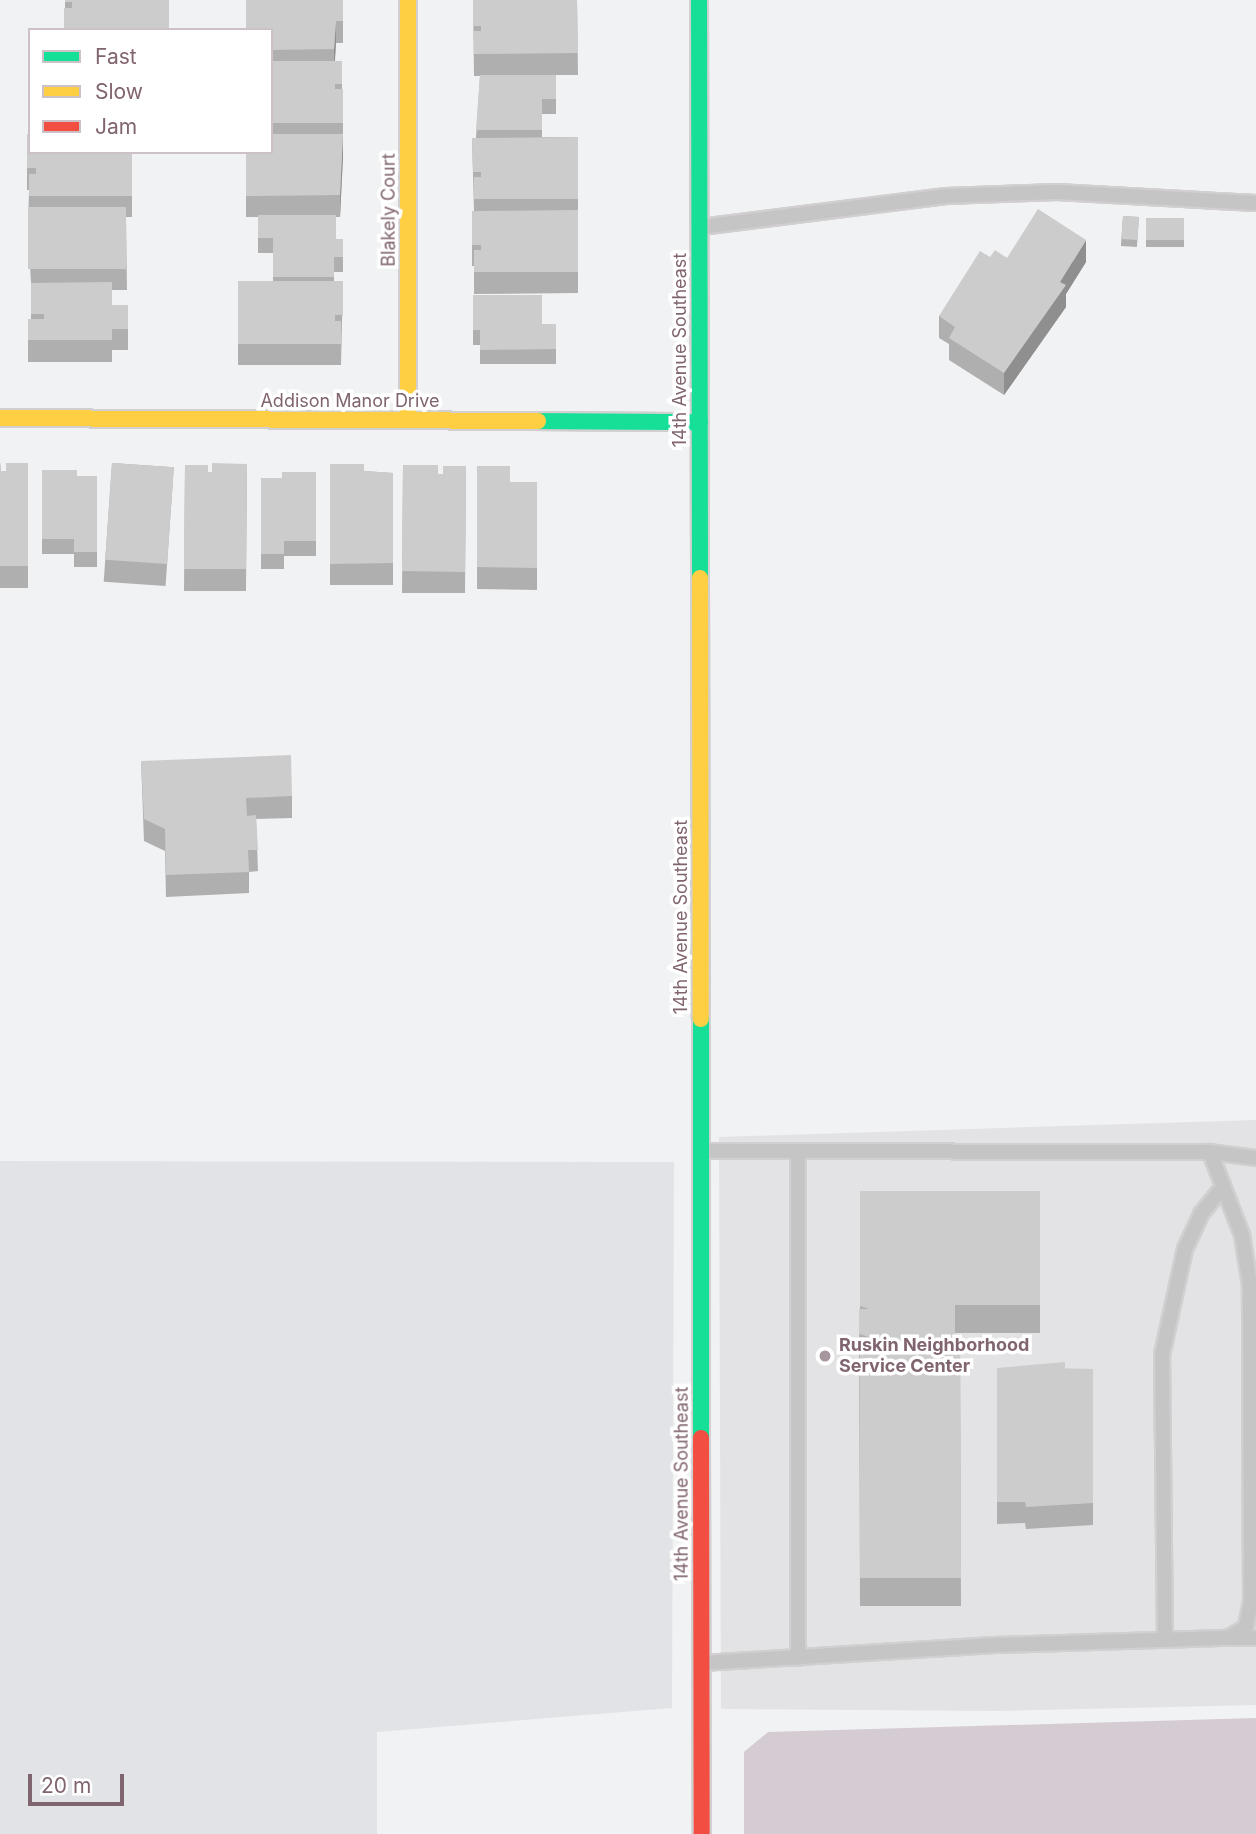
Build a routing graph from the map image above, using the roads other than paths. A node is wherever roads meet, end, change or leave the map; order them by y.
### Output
1 (408, 0) edge
2 (699, 0) edge
3 (1256, 204) edge
4 (699, 227) junction
5 (0, 418) edge
6 (408, 421) junction
7 (700, 422) junction
8 (701, 1151) junction
9 (798, 1151) junction
10 (1210, 1152) junction
11 (1256, 1158) edge
12 (1223, 1187) junction
13 (1251, 1260) edge
14 (1253, 1416) edge
15 (1228, 1638) junction
16 (1256, 1638) edge
17 (1165, 1640) junction
18 (798, 1658) junction
19 (702, 1663) junction
20 (702, 1834) edge

1 - 6 street, Blakely Court
2 - 4 street, 14th Avenue Southeast
3 - 4 lane
4 - 7 street, 14th Avenue Southeast
5 - 6 street, Addison Manor Drive
6 - 7 street, Addison Manor Drive
7 - 8 street, 14th Avenue Southeast
8 - 9 lane
8 - 19 street, 14th Avenue Southeast
9 - 10 lane
9 - 18 lane
10 - 11 lane
10 - 12 lane
12 - 13 lane
12 - 17 lane
13 - 14 lane
14 - 15 lane
15 - 16 lane
15 - 17 lane
17 - 18 lane
18 - 19 lane
19 - 20 street, 14th Avenue Southeast

